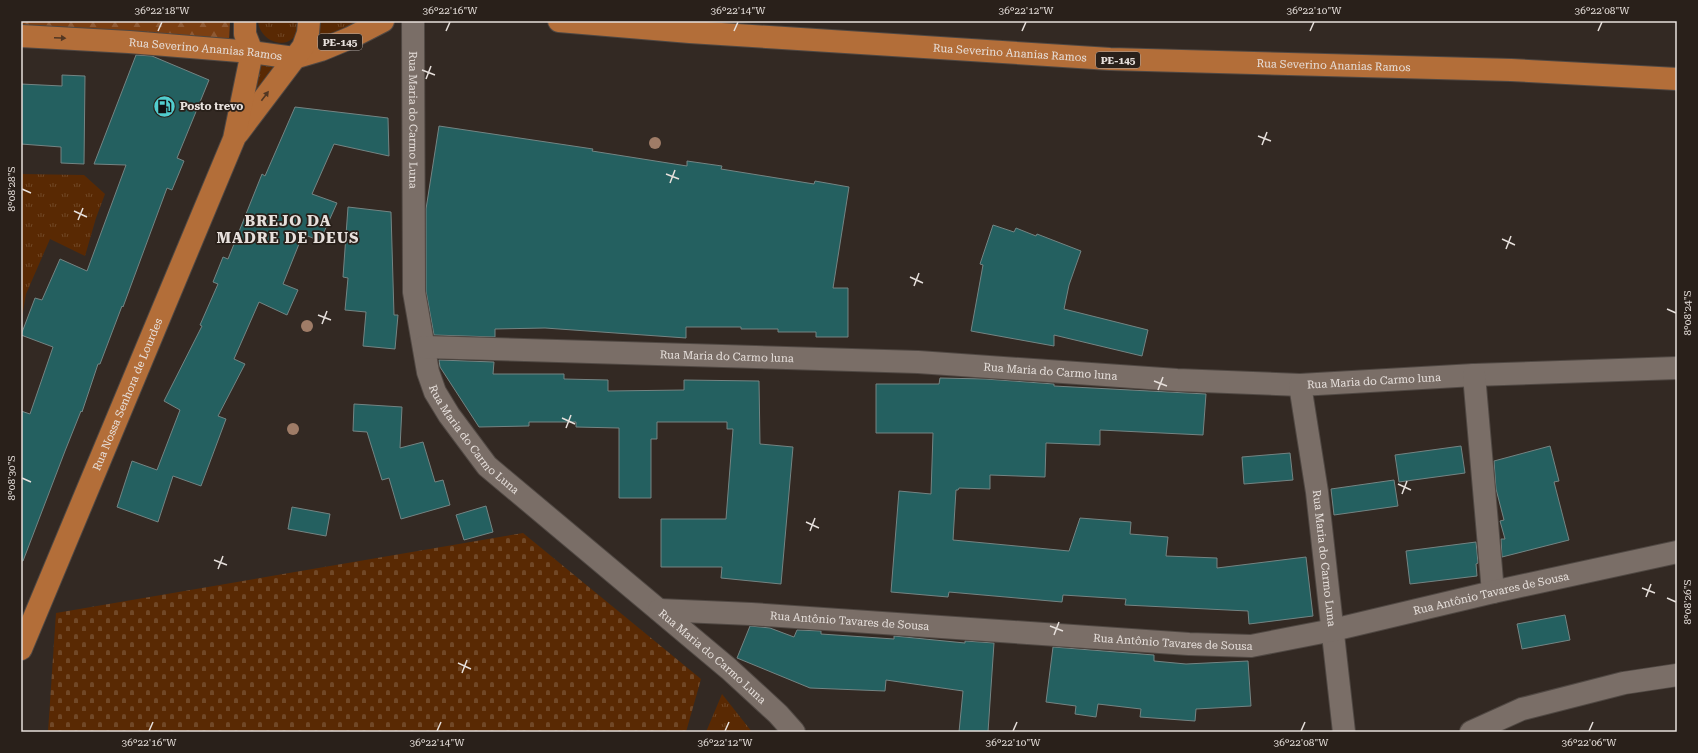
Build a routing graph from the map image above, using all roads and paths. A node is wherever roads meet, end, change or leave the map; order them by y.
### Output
1 (245, 21) edge
2 (308, 21) edge
3 (383, 21) edge
4 (413, 21) edge
5 (559, 21) edge
6 (21, 36) edge
7 (252, 52) junction
8 (294, 58) junction
9 (1677, 79) edge
10 (234, 138) junction
11 (424, 347) junction
12 (1677, 368) edge
13 (1474, 375) junction
14 (1300, 385) junction
15 (1677, 552) edge
16 (1493, 592) junction
17 (659, 610) junction
18 (1333, 630) junction
19 (21, 649) edge
20 (1677, 675) edge
21 (794, 732) edge
22 (1344, 732) edge
23 (1471, 732) edge

1 - 7 main road
2 - 8 main road
3 - 8 main road, Rua Severino Ananias Ramos / PE-145
4 - 11 street, Rua Maria do Carmo Luna
5 - 9 main road, Rua Severino Ananias Ramos / PE-145
6 -> 7 main road, Rua Severino Ananias Ramos / PE-145
7 - 8 main road, Rua Severino Ananias Ramos / PE-145
7 - 10 main road
10 -> 8 main road
10 - 19 main road, Rua Nossa Senhora de Lourdes
11 - 14 street, Rua Maria do Carmo luna
11 - 17 street, Rua Maria do Carmo Luna
12 - 13 street, Rua Maria do Carmo luna
13 - 14 street, Rua Maria do Carmo luna
13 - 16 street
14 - 18 street, Rua Maria do Carmo Luna
15 - 16 street, Rua Antônio Tavares de Sousa
16 - 18 street, Rua Antônio Tavares de Sousa
17 - 18 street, Rua Antônio Tavares de Sousa
17 - 21 street, Rua Maria do Carmo Luna
18 - 22 street, Rua Maria do Carmo Luna
20 - 23 street

